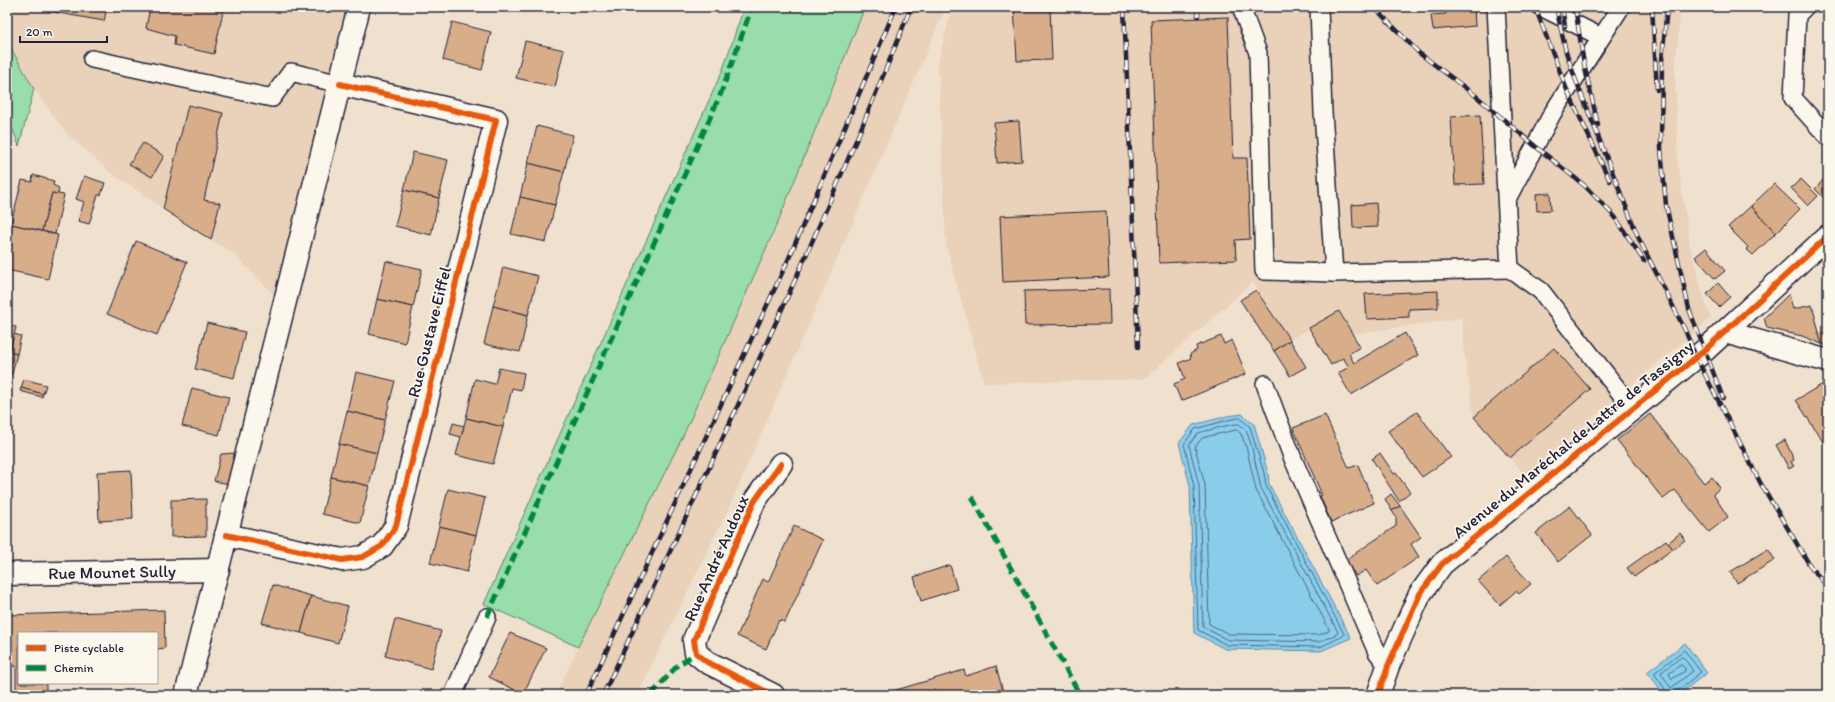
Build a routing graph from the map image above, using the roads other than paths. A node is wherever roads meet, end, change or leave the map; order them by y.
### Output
1 (359, 7) edge
2 (1241, 7) edge
3 (1319, 7) edge
4 (1496, 7) edge
5 (1542, 7) edge
6 (1621, 7) edge
7 (1805, 7) edge
8 (1601, 37) junction
9 (92, 60) dead end
10 (340, 84) junction
11 (1828, 137) edge
12 (1507, 199) junction
13 (1828, 236) edge
14 (1510, 269) junction
15 (1334, 273) junction
16 (1725, 332) junction
17 (1828, 360) edge
18 (1265, 384) dead end
19 (1633, 409) junction
20 (781, 464) dead end
21 (226, 536) junction
22 (218, 570) junction
23 (7, 574) edge
24 (487, 616) dead end
25 (1388, 666) junction
26 (186, 695) edge
27 (453, 695) edge
28 (773, 695) edge
29 (1378, 695) edge

1 - 10 street
2 - 15 lane
3 - 15 lane
4 - 12 lane
5 - 8 lane
6 - 8 lane
7 - 11 lane
8 - 12 lane
9 - 10 lane
10 - 21 street
10 - 21 street, Rue Gustave Eiffel
12 - 14 lane
13 - 16 street, Avenue du Maréchal de Lattre de Tassigny
14 - 15 lane
14 - 19 lane
16 - 17 street
16 - 19 street, Avenue du Maréchal de Lattre de Tassigny
18 - 25 lane
19 - 25 street, Avenue du Maréchal de Lattre de Tassigny
20 - 28 street, Rue André Audoux
21 - 22 street
22 - 23 street, Rue Mounet Sully
22 - 26 street
24 - 27 lane
25 - 29 street, Avenue du Maréchal de Lattre de Tassigny

